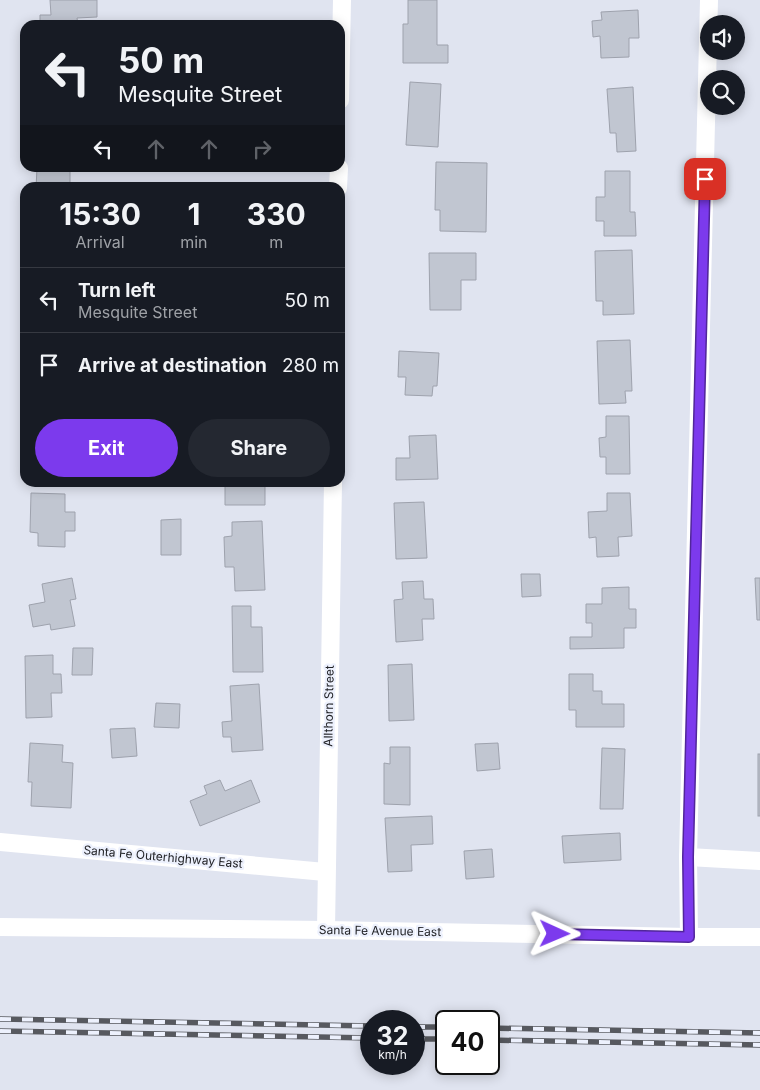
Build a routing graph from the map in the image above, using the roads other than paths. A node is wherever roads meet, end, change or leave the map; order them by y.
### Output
1 (342, 0) edge
2 (709, 0) edge
3 (342, 20) edge
4 (333, 487) edge
5 (0, 842) edge
6 (688, 857) junction
7 (760, 861) edge
8 (325, 872) junction
9 (0, 927) edge
10 (326, 930) junction
11 (689, 937) junction
12 (760, 937) edge

1 - 3 street
2 - 6 street
4 - 8 street, Allthorn Street
5 - 8 street, Santa Fe Outerhighway East
6 - 7 street
6 - 11 street
8 - 10 street, Allthorn Street
9 - 10 street, Santa Fe Avenue East
10 - 11 street, Santa Fe Avenue East
11 - 12 street, Santa Fe Avenue East

